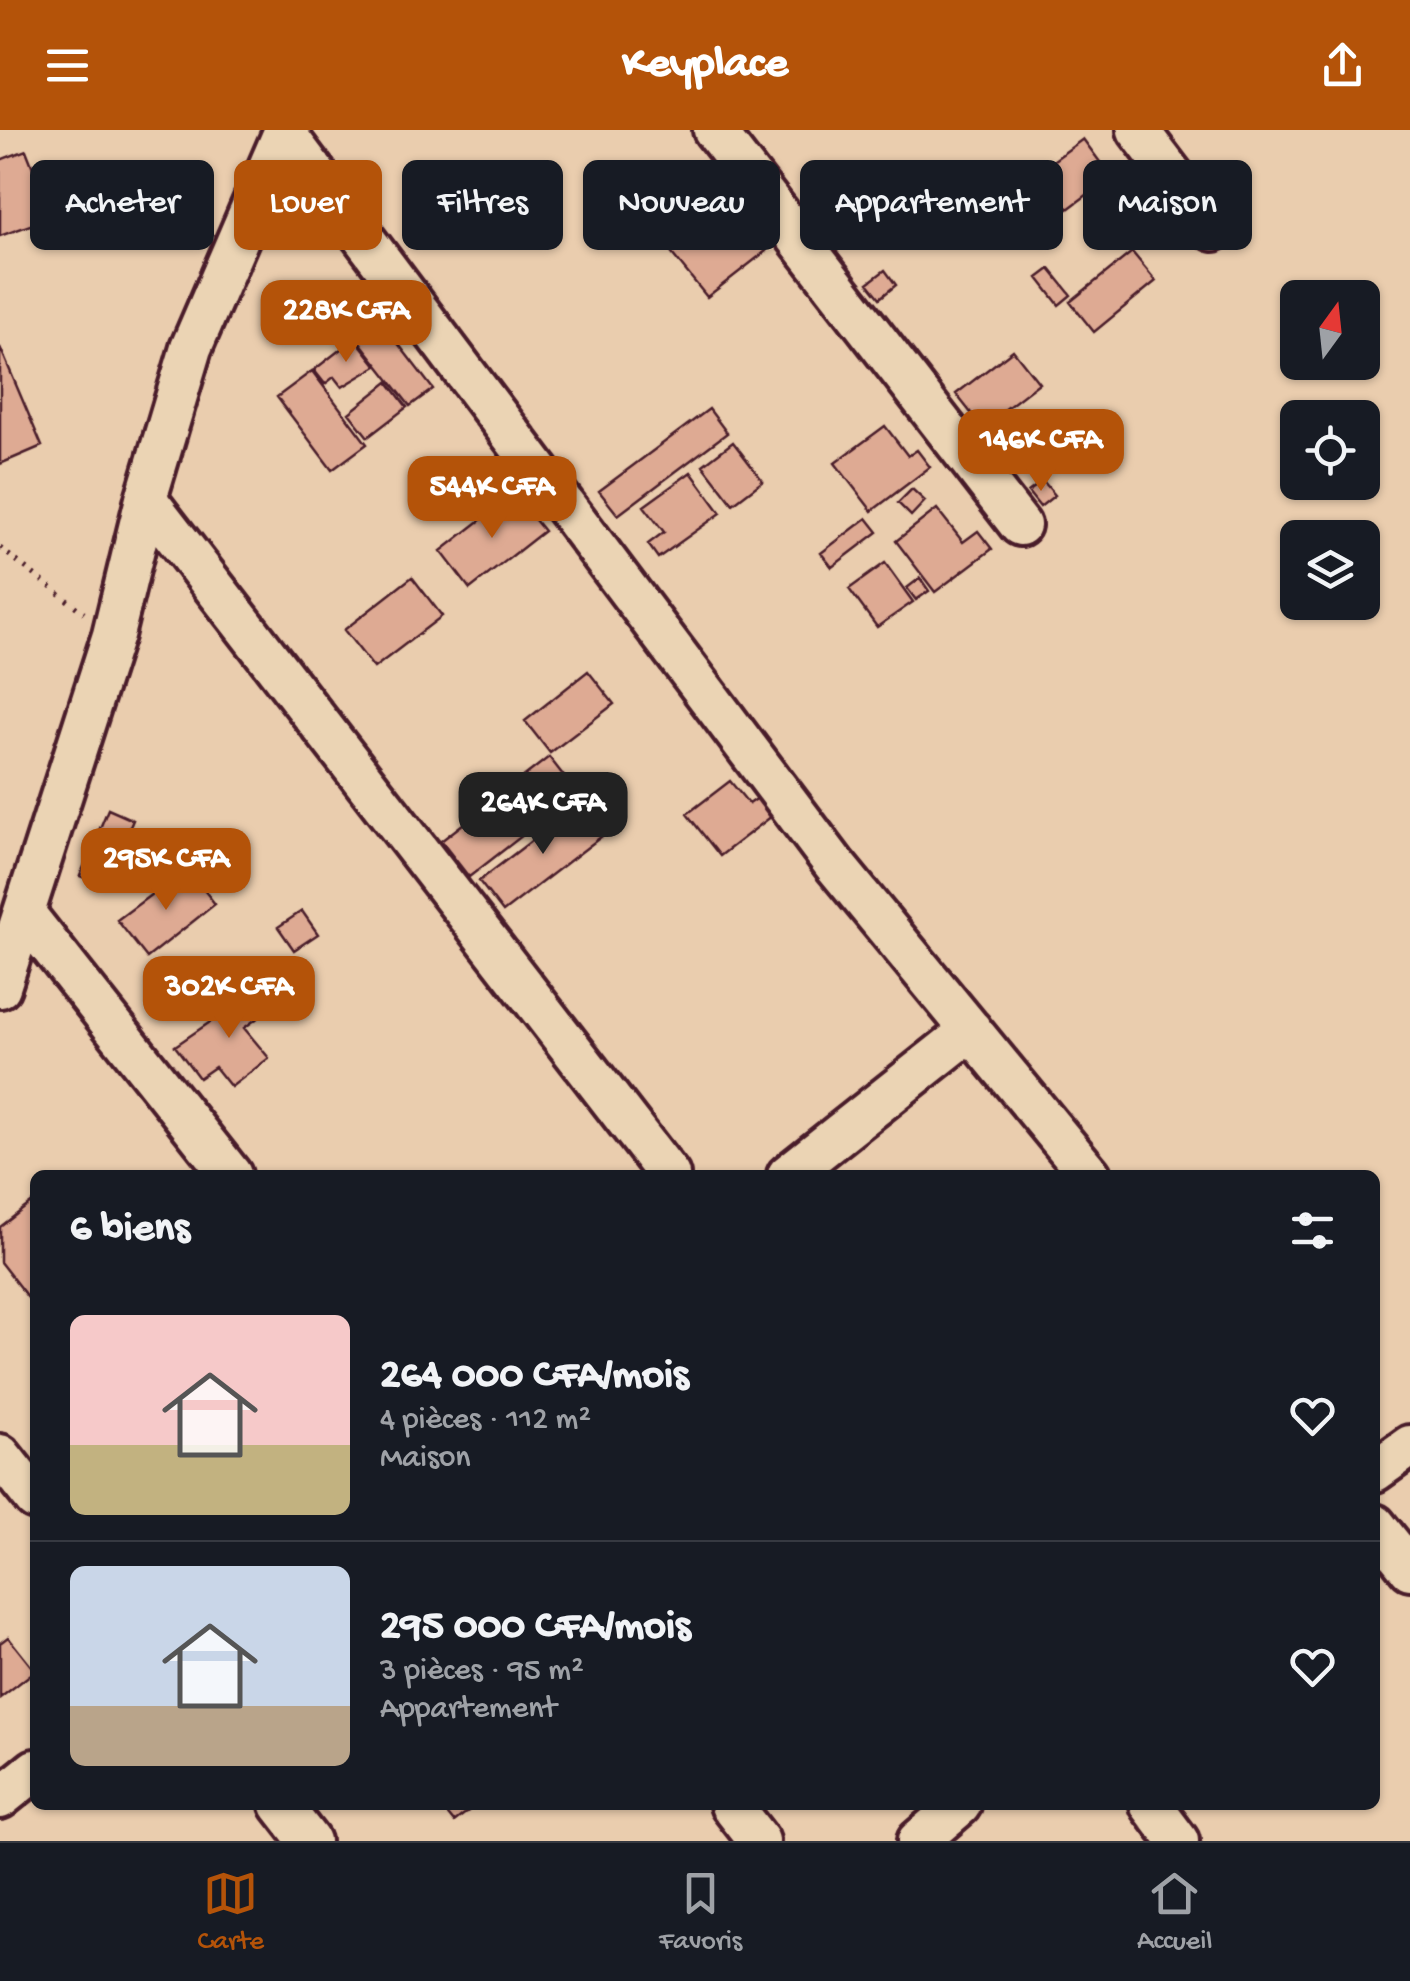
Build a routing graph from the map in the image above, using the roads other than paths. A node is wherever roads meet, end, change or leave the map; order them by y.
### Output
1 (714, 130) edge
2 (1138, 130) edge
3 (285, 131) edge
4 (1161, 160) edge
5 (146, 499) junction
6 (1020, 525) dead end
7 (24, 913) junction
8 (0, 987) edge
9 (971, 1030) junction
10 (227, 1170) edge
11 (665, 1170) edge
12 (794, 1170) edge
13 (1086, 1170) edge
14 (1410, 1446) edge
15 (0, 1455) edge
16 (1380, 1467) edge
17 (30, 1493) edge
18 (1380, 1531) edge
19 (1410, 1570) edge
20 (30, 1774) edge
21 (0, 1798) edge
22 (284, 1810) edge
23 (734, 1810) edge
24 (954, 1810) edge
25 (1155, 1810) edge
26 (310, 1841) edge
27 (759, 1841) edge
28 (918, 1841) edge
29 (1178, 1841) edge

1 - 6 street
2 - 4 street
3 - 5 street
3 - 9 street
5 - 7 street
5 - 11 street
7 - 8 street
7 - 10 street
9 - 12 street
9 - 13 street
14 - 16 street
15 - 17 street
18 - 19 street
20 - 21 street
22 - 26 street
23 - 27 street
24 - 28 street
25 - 29 street

